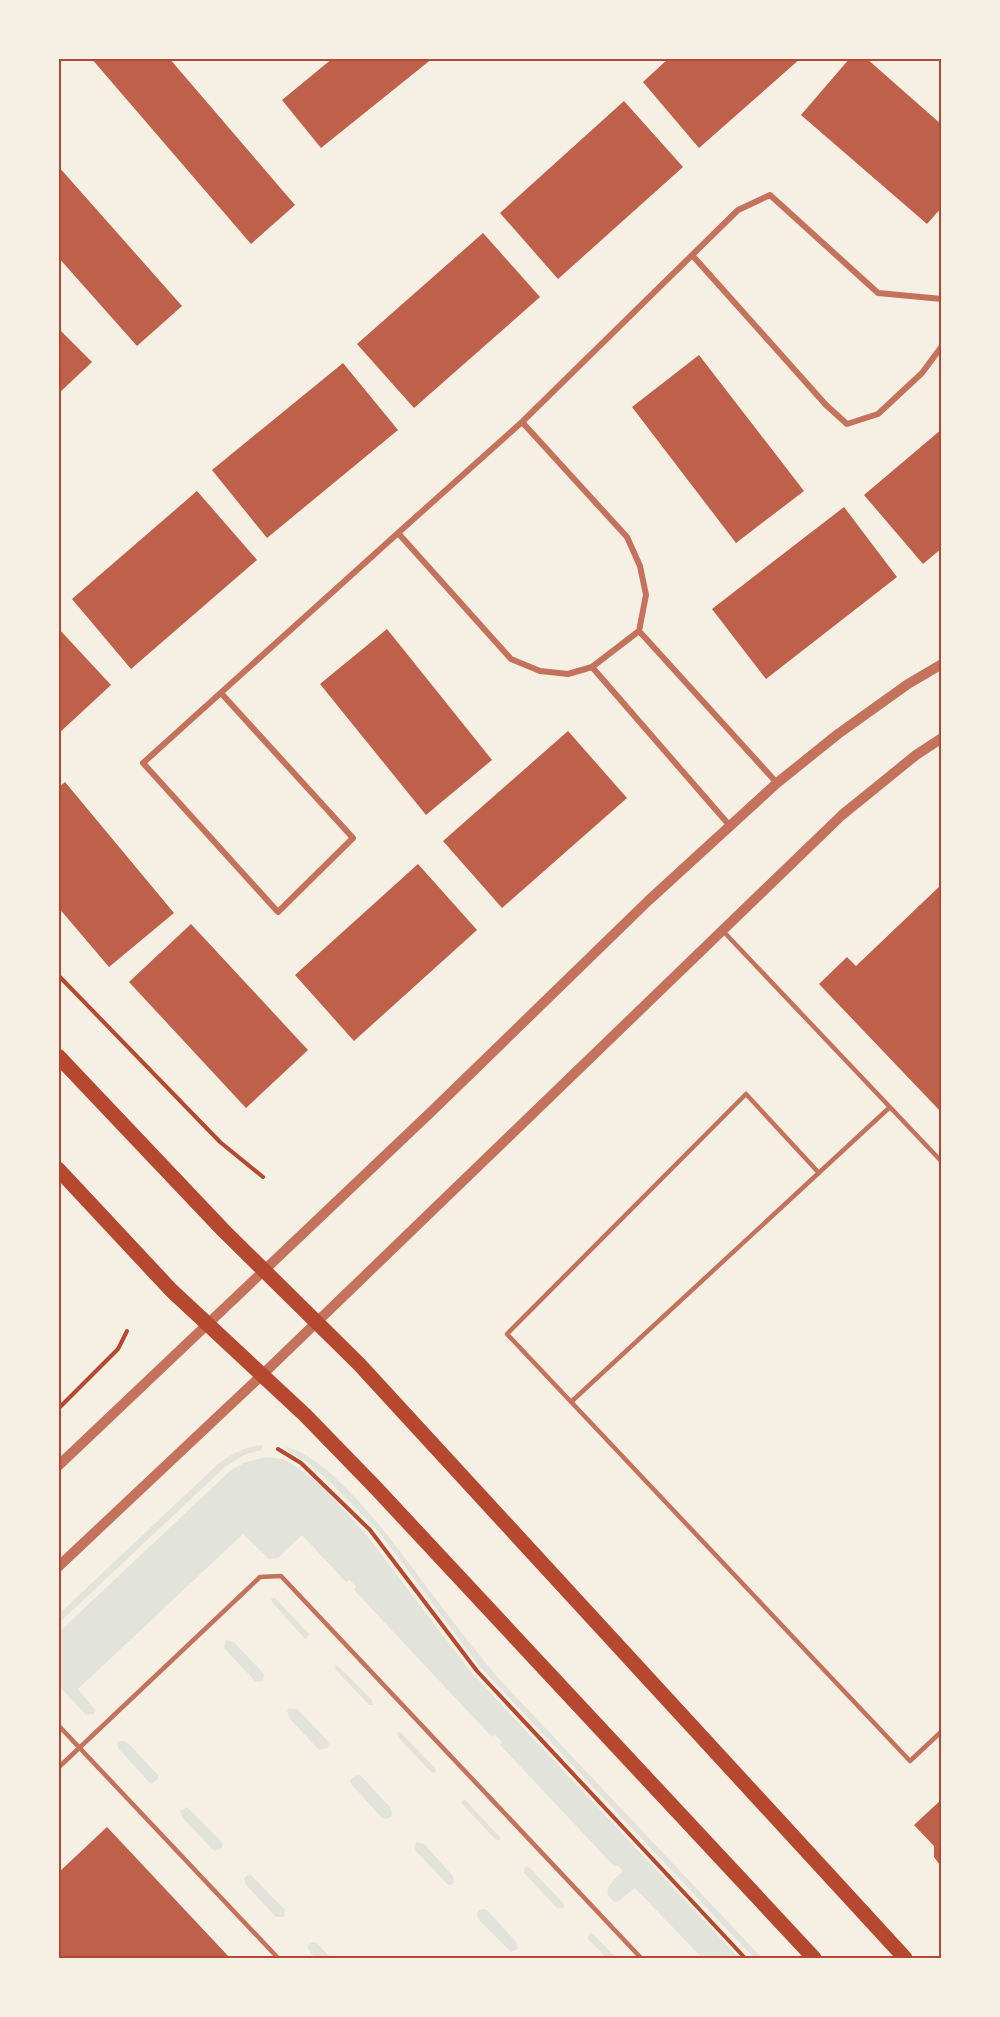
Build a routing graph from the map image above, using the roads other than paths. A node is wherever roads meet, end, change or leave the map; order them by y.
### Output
1 (692, 255) junction
2 (942, 299) edge
3 (942, 346) edge
4 (522, 422) junction
5 (398, 533) junction
6 (639, 631) junction
7 (942, 664) edge
8 (592, 667) junction
9 (221, 693) junction
10 (942, 738) edge
11 (777, 783) junction
12 (730, 826) junction
13 (723, 931) junction
14 (58, 1056) edge
15 (890, 1107) junction
16 (942, 1162) edge
17 (58, 1169) edge
18 (819, 1173) junction
19 (263, 1271) junction
20 (315, 1323) junction
21 (207, 1324) junction
22 (262, 1375) junction
23 (571, 1401) junction
24 (58, 1466) edge
25 (58, 1567) edge
26 (58, 1725) edge
27 (942, 1731) edge
28 (80, 1747) junction
29 (58, 1768) edge
30 (278, 1959) edge
31 (641, 1959) edge
32 (814, 1959) edge
33 (905, 1959) edge

1 - 2 street
1 - 3 street
1 - 4 street
4 - 5 street
4 - 6 street
5 - 8 street
5 - 9 street
6 - 8 street
6 - 11 street
7 - 11 street
8 - 12 street
9 - 9 street
10 - 13 street
11 - 12 street
12 - 19 street
13 - 15 lane
13 - 20 street
14 - 19 main road
15 - 16 lane
15 - 18 lane
17 - 21 main road
18 - 23 lane
18 - 23 lane
19 - 20 main road
19 - 21 street
20 - 22 street
20 - 33 main road
21 - 22 main road
21 - 24 street
22 - 25 street
22 - 32 main road
23 - 27 lane
26 - 28 lane
28 - 29 lane
28 - 30 lane
28 - 31 lane

